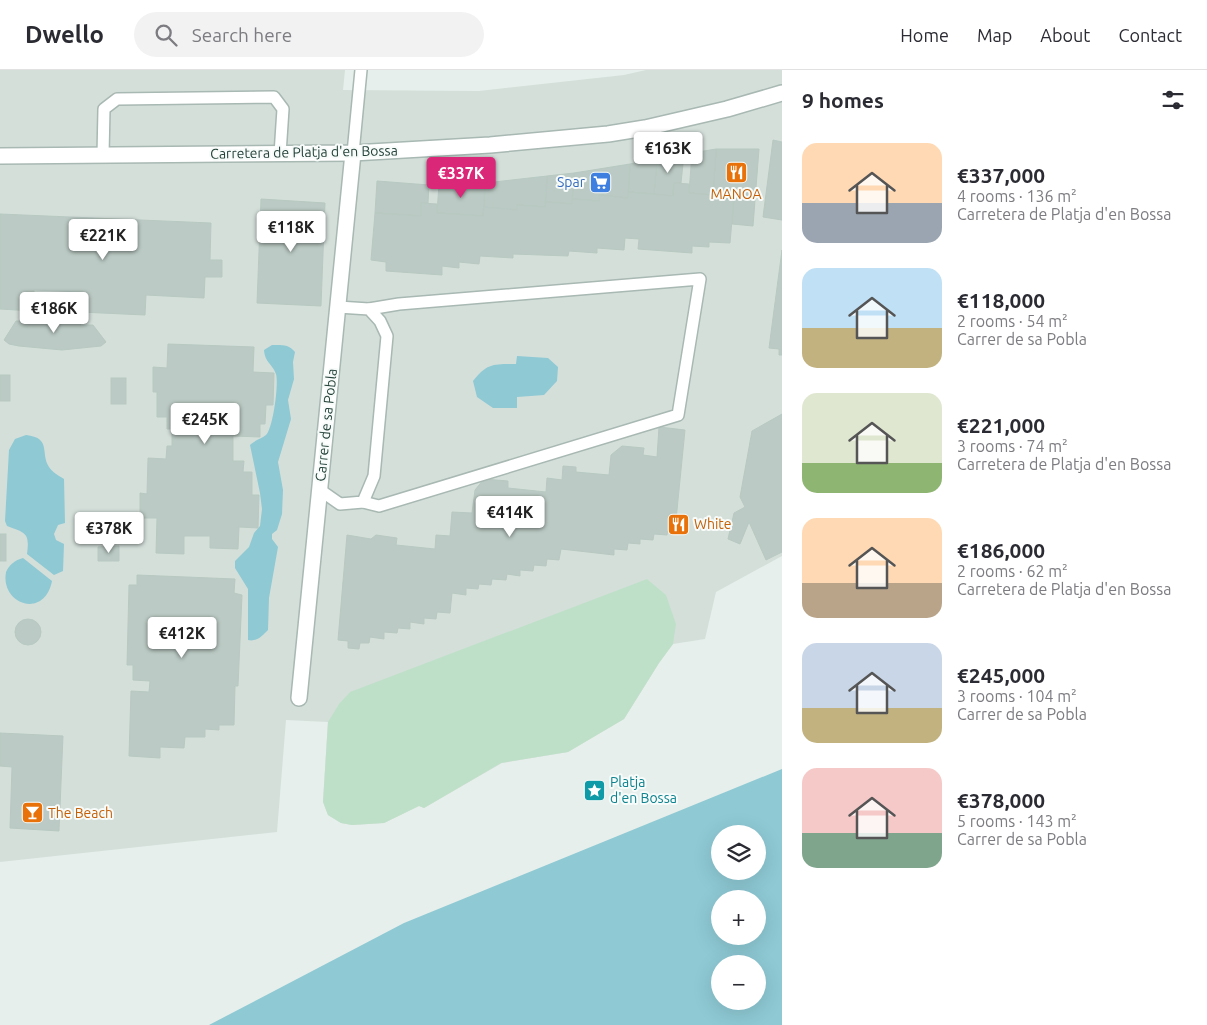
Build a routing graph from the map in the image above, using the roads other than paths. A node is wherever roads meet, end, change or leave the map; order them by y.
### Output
1 (361, 70) edge
2 (782, 93) edge
3 (353, 153) junction
4 (103, 154) junction
5 (280, 154) junction
6 (0, 156) edge
7 (338, 307) junction
8 (369, 309) junction
9 (320, 490) junction
10 (363, 502) junction
11 (299, 698) dead end

1 - 3 lane
2 - 3 street, Carretera de Platja d'en Bossa
3 - 5 street, Carretera de Platja d'en Bossa
3 - 7 street, Carrer de sa Pobla
4 - 5 street, Carretera de Platja d'en Bossa
4 - 5 lane
4 - 6 street, Carretera de Platja d'en Bossa
7 - 8 lane
7 - 9 street, Carrer de sa Pobla
8 - 10 lane
8 - 10 lane
9 - 10 lane
9 - 11 street, Carrer de sa Pobla

